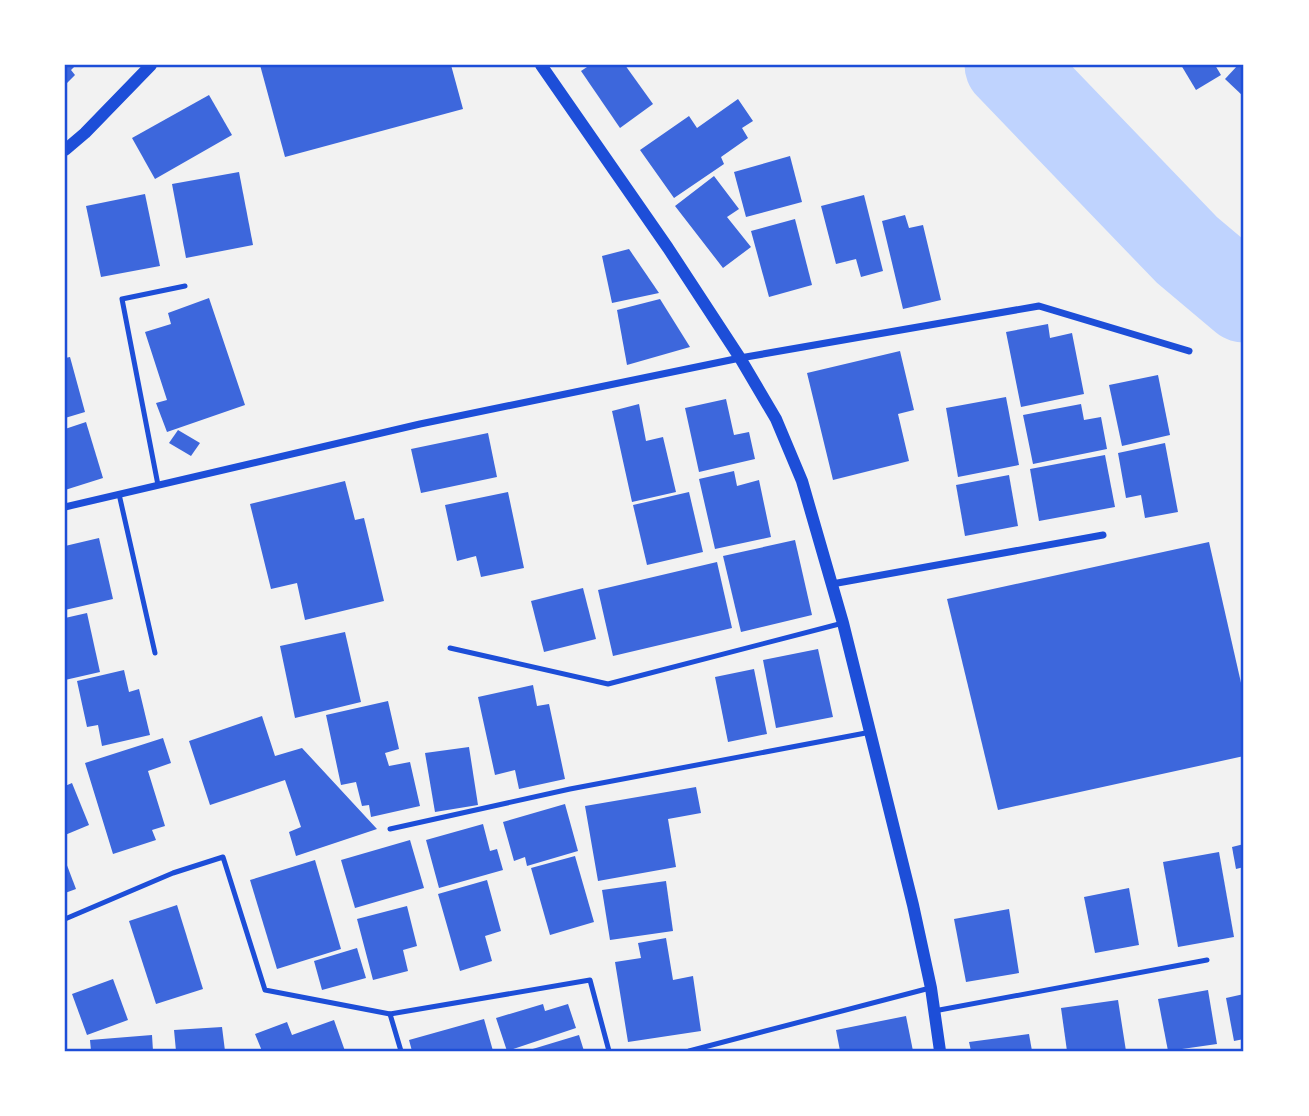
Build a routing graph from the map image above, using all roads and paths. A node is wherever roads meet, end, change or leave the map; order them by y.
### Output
1 (151, 65) edge
2 (541, 65) edge
3 (65, 150) edge
4 (185, 286) dead end
5 (1189, 351) dead end
6 (740, 358) junction
7 (159, 485) junction
8 (119, 494) junction
9 (65, 507) edge
10 (1102, 535) dead end
11 (832, 584) junction
12 (843, 622) junction
13 (450, 648) dead end
14 (155, 653) dead end
15 (871, 732) junction
16 (390, 830) dead end
17 (65, 919) edge
18 (1208, 960) dead end
19 (931, 988) junction
20 (934, 1011) junction
21 (390, 1014) junction
22 (401, 1051) edge
23 (609, 1051) edge
24 (689, 1051) edge
25 (940, 1051) edge

1 - 3 street
2 - 6 street
4 - 7 lane
5 - 6 street
6 - 7 street
6 - 11 street
7 - 8 street
8 - 9 street
8 - 14 lane
10 - 11 street
11 - 12 street
12 - 13 lane
12 - 15 street
15 - 16 lane
15 - 19 street
17 - 21 lane
18 - 20 lane
19 - 20 street
19 - 24 lane
20 - 25 street
21 - 22 lane
21 - 23 lane

